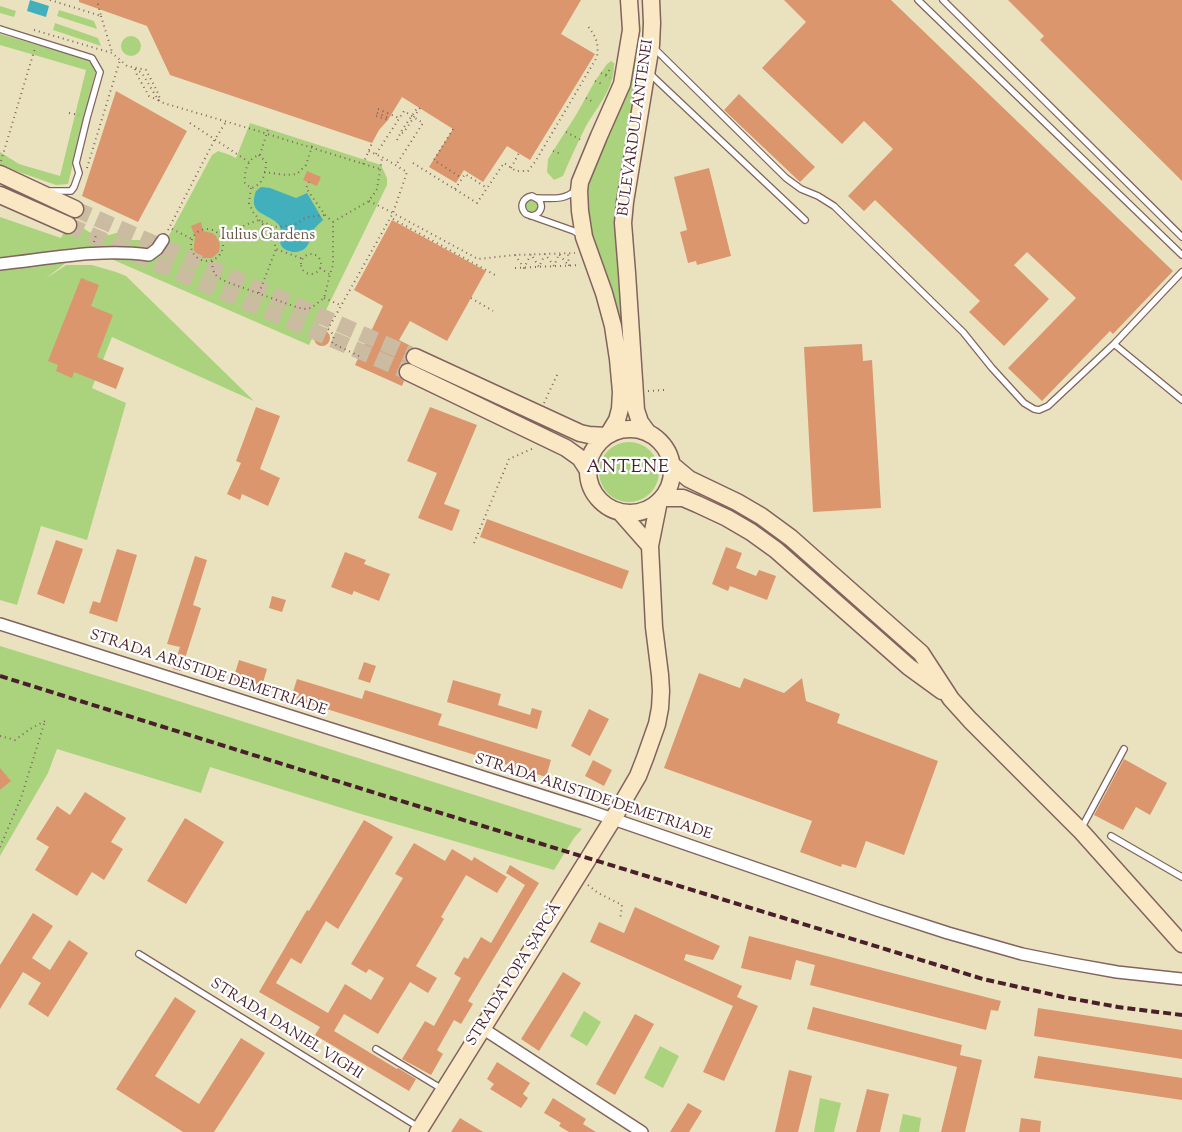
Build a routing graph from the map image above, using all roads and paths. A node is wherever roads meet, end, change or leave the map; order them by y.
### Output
1 (50, 0) edge
2 (97, 0) edge
3 (629, 0) edge
4 (651, 0) edge
5 (918, 0) edge
6 (943, 0) edge
7 (101, 16) junction
8 (587, 25) dead end
9 (0, 29) edge
10 (651, 45) junction
11 (112, 53) dead end
12 (32, 57) dead end
13 (120, 60) dead end
14 (146, 70) dead end
15 (647, 70) junction
16 (601, 73) dead end
17 (608, 77) dead end
18 (595, 82) dead end
19 (602, 84) dead end
20 (586, 98) dead end
21 (160, 102) junction
22 (593, 102) dead end
23 (419, 107) dead end
24 (378, 109) dead end
25 (69, 113) dead end
26 (376, 114) dead end
27 (559, 114) dead end
28 (79, 115) dead end
29 (413, 116) junction
30 (563, 116) junction
31 (399, 118) junction
32 (388, 119) dead end
33 (226, 122) junction
34 (190, 123) dead end
35 (268, 129) dead end
36 (453, 129) dead end
37 (566, 132) dead end
38 (267, 134) junction
39 (215, 140) junction
40 (398, 140) dead end
41 (585, 142) dead end
42 (313, 143) dead end
43 (372, 143) dead end
44 (311, 148) junction
45 (368, 151) junction
46 (553, 151) dead end
47 (519, 153) dead end
48 (376, 154) junction
49 (561, 154) dead end
50 (260, 155) junction
51 (382, 157) junction
52 (249, 162) junction
53 (0, 163) edge
54 (413, 163) dead end
55 (363, 164) junction
56 (396, 165) junction
57 (511, 168) junction
58 (247, 169) junction
59 (251, 170) dead end
60 (380, 170) junction
61 (86, 173) dead end
62 (259, 173) dead end
63 (264, 173) junction
64 (0, 174) edge
65 (460, 177) dead end
66 (309, 182) dead end
67 (580, 182) junction
68 (251, 188) junction
69 (487, 188) junction
70 (455, 189) junction
71 (36, 191) junction
72 (0, 196) edge
73 (537, 198) junction
74 (369, 201) junction
75 (75, 209) tunnel mouth
76 (394, 213) junction
77 (326, 215) junction
78 (531, 216) junction
79 (393, 219) dead end
80 (259, 220) junction
81 (805, 220) dead end
82 (333, 222) junction
83 (68, 225) tunnel mouth
84 (172, 229) dead end
85 (1182, 237) edge
86 (192, 238) junction
87 (584, 238) junction
88 (222, 239) junction
89 (163, 240) joint
90 (276, 249) junction
91 (577, 253) dead end
92 (531, 254) junction
93 (545, 254) junction
94 (560, 254) junction
95 (568, 254) junction
96 (515, 255) junction
97 (1182, 255) edge
98 (303, 259) junction
99 (212, 261) junction
100 (0, 264) edge
101 (583, 265) dead end
102 (554, 266) junction
103 (569, 266) junction
104 (539, 267) junction
105 (320, 268) junction
106 (515, 268) dead end
107 (524, 268) junction
108 (1182, 272) edge
109 (330, 274) junction
110 (497, 276) dead end
111 (260, 293) junction
112 (324, 298) junction
113 (471, 298) dead end
114 (340, 306) junction
115 (493, 311) dead end
116 (1114, 344) junction
117 (360, 356) dead end
118 (415, 357) tunnel mouth
119 (408, 372) tunnel mouth
120 (558, 373) dead end
121 (665, 390) dead end
122 (647, 391) dead end
123 (546, 399) dead end
124 (1181, 399) edge
125 (1182, 406) edge
126 (648, 433) junction
127 (607, 435) junction
128 (535, 446) dead end
129 (672, 464) junction
130 (587, 469) junction
131 (661, 500) junction
132 (620, 512) junction
133 (474, 543) dead end
134 (650, 546) junction
135 (0, 624) edge
136 (951, 699) junction
137 (0, 736) edge
138 (1124, 749) dead end
139 (612, 819) junction
140 (1080, 830) junction
141 (1111, 836) dead end
142 (0, 847) edge
143 (1182, 877) edge
144 (587, 884) dead end
145 (620, 920) dead end
146 (1182, 944) edge
147 (139, 954) dead end
148 (1182, 979) edge
149 (482, 1028) junction
150 (376, 1049) dead end
151 (444, 1090) junction
152 (630, 1128) edge
153 (419, 1130) edge
154 (642, 1132) edge

1 - 7 path
2 - 7 path
3 - 67 main road, BULEVARDUL ANTENEI
4 - 10 main road, BULEVARDUL ANTENEI
5 - 97 lane
6 - 85 lane
7 - 11 path
8 - 30 path
9 - 71 lane
10 - 15 main road, BULEVARDUL ANTENEI
10 - 116 lane
12 - 53 path
13 - 61 path
14 - 21 path
15 - 81 lane
15 - 126 main road, BULEVARDUL ANTENEI
16 - 17 path
18 - 19 path
20 - 22 path
21 - 21 path
21 - 33 path
23 - 29 path
24 - 31 path
25 - 28 path
26 - 32 path
27 - 30 path
29 - 31 path
29 - 40 path
29 - 56 path
30 - 57 path
31 - 48 path
33 - 38 path
33 - 39 path
34 - 39 path
35 - 38 path
36 - 65 path
37 - 41 path
38 - 44 path
38 - 50 path
39 - 52 path
39 - 89 path
42 - 44 path
43 - 45 path
44 - 55 path
44 - 63 path
45 - 48 path
45 - 55 path
46 - 49 path
47 - 57 path
48 - 51 path
50 - 52 path
50 - 63 path
51 - 56 path
51 - 60 path
52 - 58 path
54 - 70 path
55 - 60 path
56 - 76 path
57 - 69 path
58 - 59 path
58 - 68 path
60 - 74 path
62 - 63 path
63 - 68 path
64 - 71 main road
66 - 77 path
67 - 73 lane
67 - 87 main road, BULEVARDUL ANTENEI
68 - 80 path
69 - 70 path
69 - 70 path
71 - 75 main road
72 - 83 main road
73 - 78 lane
73 - 78 lane
74 - 76 path
74 - 82 path
76 - 96 path
76 - 114 path
77 - 80 path
77 - 82 path
78 - 87 lane
79 - 110 path
80 - 88 path
80 - 90 path
82 - 109 path
84 - 86 path
86 - 88 path
86 - 99 path
87 - 127 main road, BULEVARDUL ANTENEI
88 - 99 path
89 - 100 street
90 - 98 path
90 - 111 path
91 - 95 path
92 - 93 path
92 - 96 path
92 - 104 path
92 - 107 path
93 - 94 path
93 - 102 path
93 - 104 path
94 - 95 path
94 - 102 path
94 - 103 path
95 - 103 path
96 - 107 path
98 - 105 path
98 - 105 path
99 - 111 path
101 - 103 path
102 - 103 path
102 - 104 path
104 - 107 path
105 - 109 path
106 - 107 path
108 - 116 lane
109 - 112 path
111 - 112 path
112 - 114 path
113 - 115 path
114 - 117 path
116 - 124 lane
118 - 127 main road
119 - 130 main road
120 - 123 path
121 - 122 path
124 - 125 lane
126 - 127 main road
126 - 129 main road
127 - 130 main road
128 - 133 path
129 - 131 main road
129 - 136 main road
130 - 132 main road
131 - 132 main road
131 - 134 main road
131 - 136 main road
132 - 134 main road
134 - 139 main road
135 - 139 street, STRADA ARISTIDE DEMETRIADE
136 - 140 main road
137 - 142 path
138 - 140 lane
139 - 148 street, STRADA ARISTIDE DEMETRIADE
139 - 149 main road, STRADA POPA ȘAPCĂ
140 - 146 main road
141 - 143 lane
144 - 145 path
147 - 153 lane, STRADA DANIEL VIGHI
149 - 151 main road, STRADA POPA ȘAPCĂ
149 - 152 street
150 - 151 lane
151 - 153 main road, STRADA POPA ȘAPCĂ
152 - 154 street

